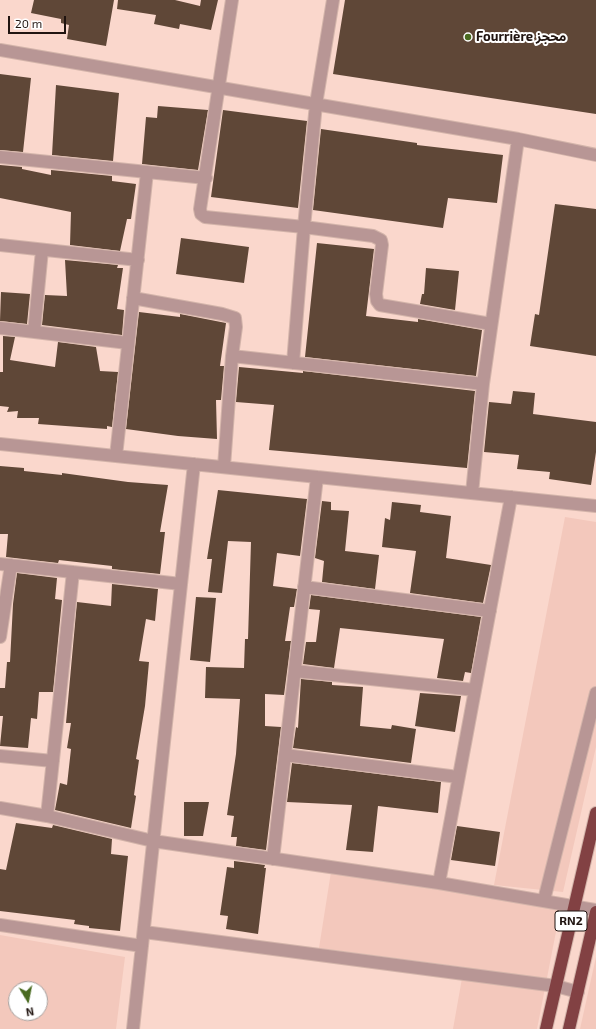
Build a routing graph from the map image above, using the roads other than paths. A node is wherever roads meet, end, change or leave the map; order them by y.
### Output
1 (232, 0) edge
2 (333, 0) edge
3 (0, 50) edge
4 (219, 87) junction
5 (316, 104) junction
6 (518, 139) junction
7 (596, 155) edge
8 (0, 156) edge
9 (147, 172) junction
10 (206, 178) junction
11 (304, 227) junction
12 (0, 245) edge
13 (42, 250) junction
14 (138, 260) junction
15 (133, 298) junction
16 (491, 324) junction
17 (0, 328) edge
18 (34, 332) junction
19 (128, 343) junction
20 (232, 356) junction
21 (293, 363) junction
22 (483, 384) junction
23 (0, 444) edge
24 (116, 456) junction
25 (194, 464) junction
26 (224, 467) junction
27 (316, 477) junction
28 (472, 493) junction
29 (511, 497) junction
30 (596, 506) edge
31 (6, 564) edge
32 (73, 572) junction
33 (181, 584) junction
34 (304, 587) junction
35 (490, 611) junction
36 (0, 637) edge
37 (295, 671) junction
38 (475, 690) junction
39 (596, 693) edge
40 (285, 755) junction
41 (0, 756) edge
42 (53, 761) junction
43 (458, 777) junction
44 (0, 808) edge
45 (596, 813) edge
46 (46, 816) junction
47 (153, 841) junction
48 (273, 859) junction
49 (439, 883) junction
50 (544, 900) junction
51 (575, 906) junction
52 (596, 911) edge
53 (0, 926) edge
54 (144, 932) junction
55 (142, 946) junction
56 (556, 986) junction
57 (578, 992) junction
58 (133, 1029) edge
59 (546, 1029) edge
60 (569, 1029) edge

1 - 4 street
2 - 5 street
3 - 4 street
4 - 5 street
4 - 10 street
5 - 6 street
5 - 11 street
6 - 7 street
6 - 16 street
8 - 9 street
9 - 10 street
9 - 14 street
10 - 11 street
11 - 16 street
11 - 21 street
12 - 13 street
13 - 14 street
13 - 18 street
14 - 15 street
15 - 19 street
15 - 20 street
16 - 22 street
17 - 18 street
18 - 19 street
19 - 24 street
20 - 21 street
20 - 26 street
21 - 22 street
22 - 28 street
23 - 24 street
24 - 25 street
25 - 26 street
25 - 33 street
26 - 27 street
27 - 28 street
27 - 34 street
28 - 29 street
29 - 30 street
29 - 35 street
31 - 32 street
31 - 36 street
32 - 33 street
32 - 42 street
33 - 47 street
34 - 35 street
34 - 37 street
35 - 38 street
37 - 38 street
37 - 40 street
38 - 43 street
39 - 50 street
40 - 43 street
40 - 48 street
41 - 42 street
42 - 46 street
43 - 49 street
44 - 46 street
45 - 51 highway, RN2
46 - 47 street
47 - 48 street
47 - 54 street
48 - 49 street
49 - 50 street
50 - 51 street
51 - 52 street
51 - 56 highway, RN2
52 - 57 highway, RN2
53 - 55 street
54 - 55 street
54 - 56 street
55 - 58 street
56 - 57 street
56 - 59 highway, RN2
57 - 60 highway, RN2

